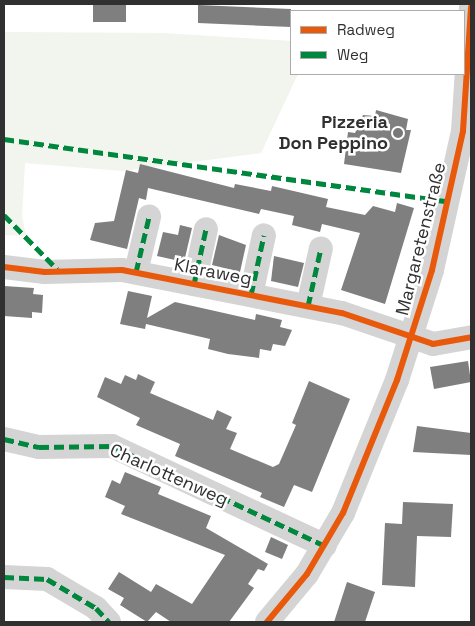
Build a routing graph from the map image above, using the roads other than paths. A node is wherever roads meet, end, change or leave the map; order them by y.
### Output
1 (471, 7) edge
2 (149, 217) dead end
3 (206, 229) dead end
4 (264, 235) dead end
5 (321, 248) dead end
6 (4, 268) edge
7 (136, 272) junction
8 (194, 284) junction
9 (251, 295) junction
10 (308, 306) junction
11 (412, 336) junction
12 (471, 337) edge
13 (4, 440) edge
14 (325, 546) junction
15 (4, 576) edge
16 (109, 622) edge
17 (267, 622) edge

1 - 11 street, Margaretenstraße
2 - 7 street
3 - 8 street, Klaraweg
4 - 9 street, Klaraweg
5 - 10 street
6 - 7 street, Klaraweg
7 - 8 street, Klaraweg
8 - 9 street, Klaraweg
9 - 10 street, Klaraweg
10 - 11 street, Klaraweg
11 - 12 street, Klaraweg
11 - 14 street, Margaretenstraße
13 - 14 street, Charlottenweg
14 - 17 street, Margaretenstraße
15 - 16 street

